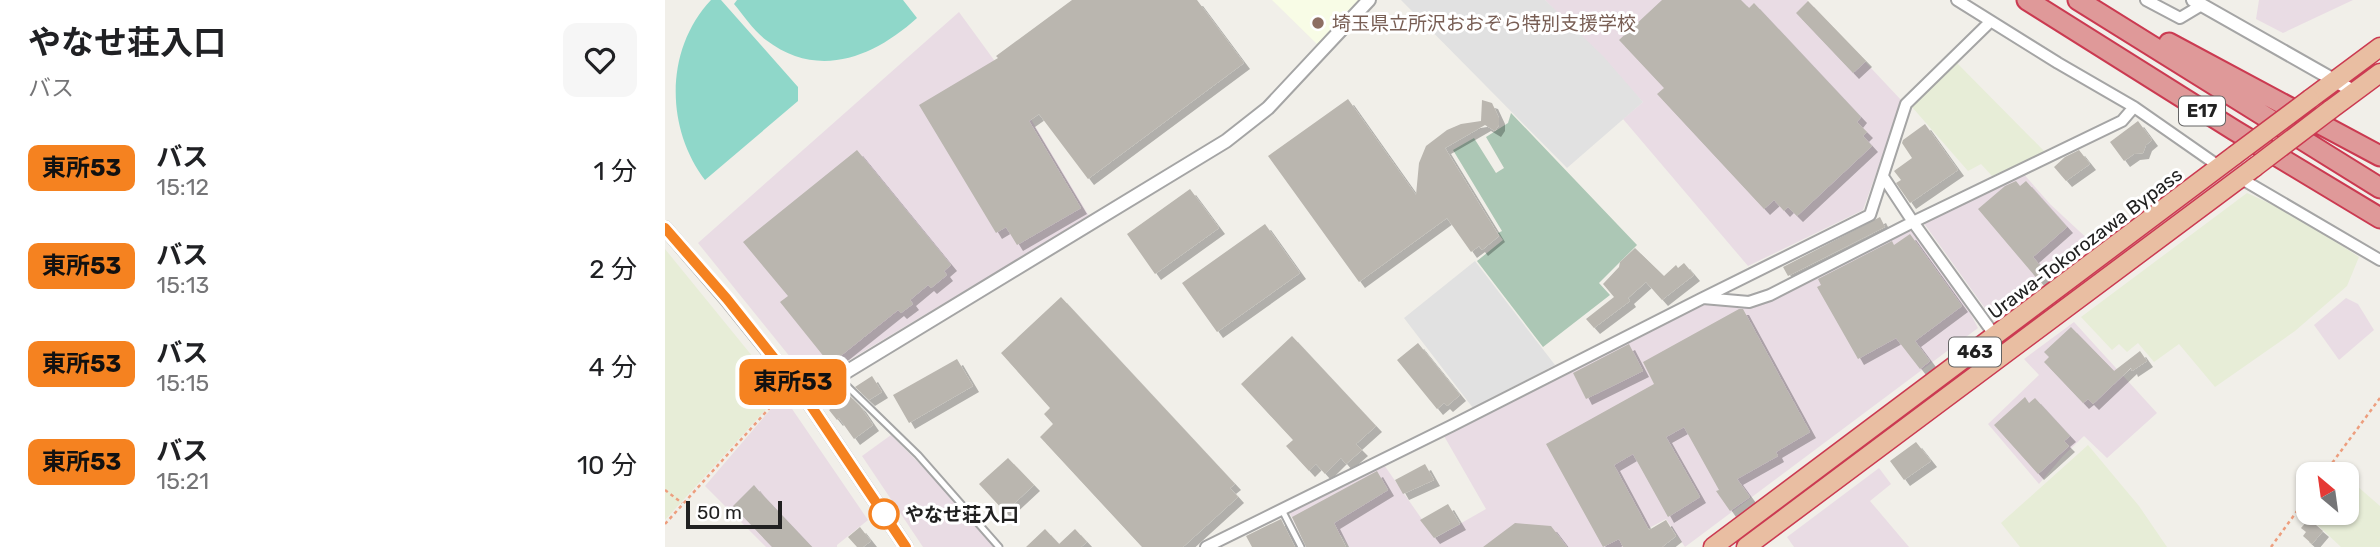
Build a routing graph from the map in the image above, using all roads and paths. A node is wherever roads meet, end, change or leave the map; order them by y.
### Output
1 (1369, 0) edge
2 (1957, 0) edge
3 (2027, 0) edge
4 (2078, 0) edge
5 (2087, 0) edge
6 (2146, 0) edge
7 (2196, 3) edge
8 (1990, 22) junction
9 (2380, 47) edge
10 (2380, 72) edge
11 (2335, 80) junction
12 (2355, 92) junction
13 (2134, 107) junction
14 (2380, 156) edge
15 (2220, 167) junction
16 (1884, 178) junction
17 (2240, 178) junction
18 (2380, 188) edge
19 (2380, 218) edge
20 (1913, 222) junction
21 (665, 228) edge
22 (2380, 260) edge
23 (1703, 298) junction
24 (1996, 337) junction
25 (840, 376) junction
26 (793, 383) junction
27 (805, 397) junction
28 (2380, 398) edge
29 (2333, 462) edge
30 (665, 490) edge
31 (683, 504) junction
32 (1282, 510) junction
33 (2296, 513) edge
34 (665, 524) edge
35 (906, 547) edge
36 (999, 547) edge
37 (1206, 547) edge
38 (1301, 547) edge
39 (1713, 547) edge
40 (1746, 547) edge
41 (2271, 547) edge

1 - 25 street
2 - 8 street
3 - 19 highway, E17
4 - 18 highway, E17
5 - 14 highway
6 - 7 street
7 - 11 street
8 - 13 street
8 - 16 street
9 - 11 highway, Urawa-Tokorozawa Bypass / 463
10 - 12 highway, Urawa-Tokorozawa Bypass / 463
11 - 12 street
11 - 15 highway, Urawa-Tokorozawa Bypass / 463, bridge
12 - 17 highway, Urawa-Tokorozawa Bypass / 463, bridge
13 - 15 street
13 - 20 street
15 - 24 highway, Urawa-Tokorozawa Bypass / 463
16 - 20 street
16 - 23 street
17 - 22 street
17 - 40 highway, Urawa-Tokorozawa Bypass / 463
20 - 23 street
20 - 24 street
21 - 26 street
23 - 32 street
24 - 39 highway, Urawa-Tokorozawa Bypass / 463
25 - 27 street
25 - 36 lane
26 - 27 street
26 - 31 path
27 - 35 street
28 - 29 path
30 - 31 path
31 - 34 path
32 - 37 street
32 - 38 lane
33 - 41 path

